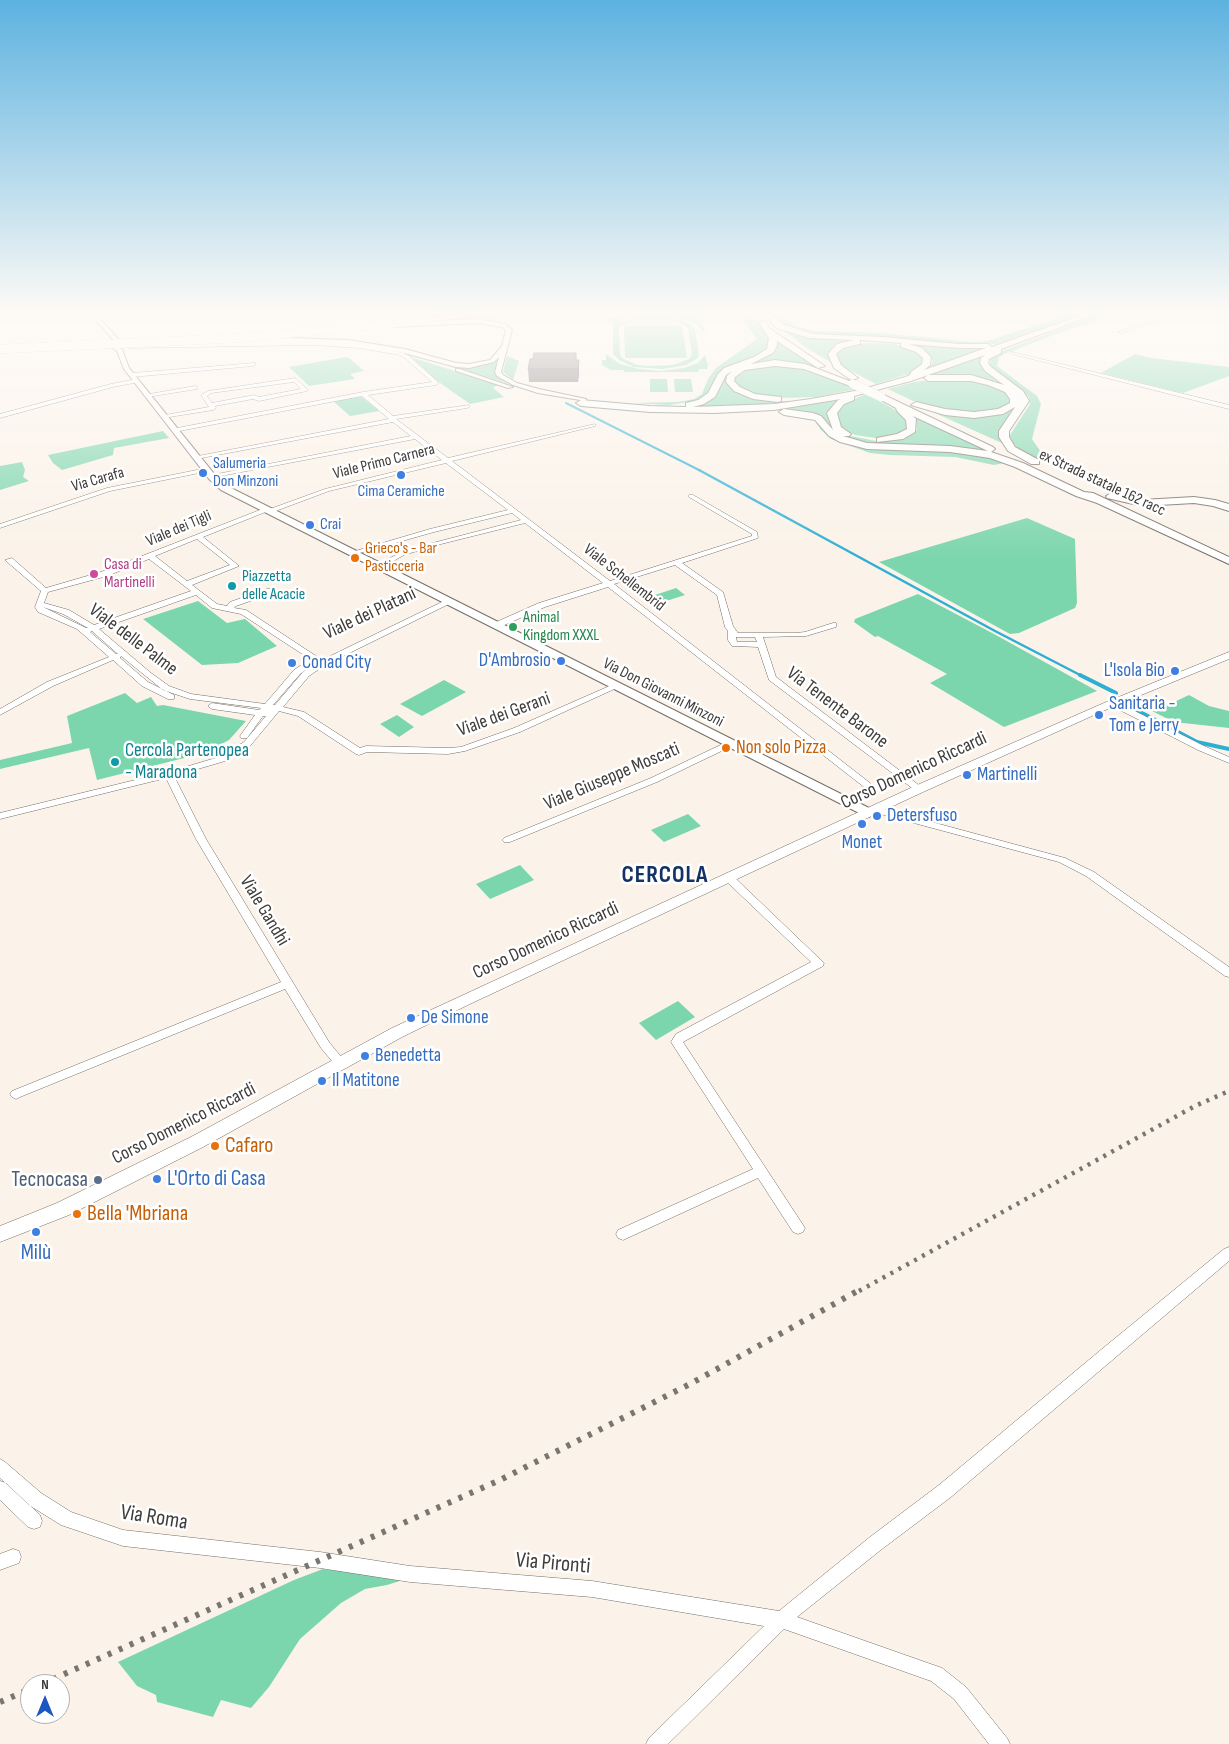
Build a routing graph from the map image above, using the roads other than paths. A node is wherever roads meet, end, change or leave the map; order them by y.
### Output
1 (78, 395) edge
2 (147, 395) edge
3 (204, 395) edge
4 (282, 395) edge
5 (356, 395) edge
6 (365, 395) edge
7 (549, 395) edge
8 (558, 395) edge
9 (711, 395) edge
10 (757, 395) edge
11 (836, 395) edge
12 (844, 395) edge
13 (859, 395) edge
14 (889, 395) edge
15 (894, 395) edge
16 (895, 395) edge
17 (897, 395) edge
18 (1012, 395) edge
19 (1021, 395) edge
20 (1183, 395) edge
21 (583, 401) junction
22 (619, 404) junction
23 (211, 405) junction
24 (467, 406) dead end
25 (1229, 407) edge
26 (650, 409) junction
27 (675, 410) junction
28 (0, 416) edge
29 (163, 416) junction
30 (393, 419) junction
31 (593, 425) dead end
32 (174, 430) junction
33 (416, 438) junction
34 (196, 456) junction
35 (1004, 457) junction
36 (448, 461) junction
37 (1045, 469) junction
38 (210, 473) junction
39 (691, 496) dead end
40 (1178, 501) junction
41 (1229, 508) edge
42 (269, 510) junction
43 (513, 511) junction
44 (527, 521) junction
45 (0, 526) edge
46 (197, 536) junction
47 (354, 553) junction
48 (1229, 553) edge
49 (150, 556) junction
50 (8, 560) dead end
51 (1229, 561) edge
52 (677, 563) junction
53 (378, 566) junction
54 (187, 584) junction
55 (610, 584) junction
56 (45, 591) junction
57 (270, 591) dead end
58 (197, 592) junction
59 (446, 600) junction
60 (40, 604) junction
61 (229, 609) junction
62 (497, 625) junction
63 (833, 625) dead end
64 (95, 628) junction
65 (86, 632) junction
66 (760, 641) junction
67 (116, 654) junction
68 (1229, 655) edge
69 (318, 661) junction
70 (617, 686) junction
71 (1113, 703) junction
72 (0, 710) edge
73 (269, 711) junction
74 (729, 744) junction
75 (1229, 760) edge
76 (167, 772) junction
77 (867, 785) dead end
78 (919, 789) junction
79 (0, 810) edge
80 (872, 811) junction
81 (0, 816) edge
82 (507, 840) dead end
83 (729, 878) junction
84 (1229, 973) edge
85 (287, 984) junction
86 (341, 1064) junction
87 (16, 1094) dead end
88 (760, 1171) junction
89 (798, 1228) dead end
90 (0, 1234) edge
91 (623, 1234) dead end
92 (1229, 1253) edge
93 (0, 1467) edge
94 (0, 1489) edge
95 (34, 1520) dead end
96 (320, 1560) joint
97 (782, 1620) junction
98 (655, 1744) edge
99 (1002, 1744) edge

1 - 28 street
2 - 29 street, Via Don Giovanni Minzoni
3 - 23 street
4 - 23 street
5 - 32 street
6 - 30 street, Viale Schellembrid
7 - 21 street
8 - 21 street
9 - 22 highway
10 - 11 highway
12 - 27 highway
13 - 14 highway
15 - 35 highway, ex Strada statale 162 racc
16 - 37 highway, ex Strada statale 162 racc
17 - 18 highway
19 - 37 highway
20 - 25 street
21 - 22 highway
21 - 26 highway
22 - 27 highway
23 - 29 street
24 - 30 street
26 - 27 highway
26 - 35 highway
29 - 32 street, Via Don Giovanni Minzoni
30 - 33 street, Viale Schellembrid
30 - 34 street
31 - 36 street, Viale Primo Carnera
32 - 34 street, Via Don Giovanni Minzoni
33 - 36 street, Viale Schellembrid
33 - 38 street, Via Carafa
34 - 38 street, Via Don Giovanni Minzoni
35 - 51 highway, ex Strada statale 162 racc
36 - 42 street, Viale Primo Carnera
36 - 43 street, Viale Schellembrid
37 - 40 highway
37 - 48 highway, ex Strada statale 162 racc
38 - 42 street, Via Don Giovanni Minzoni
38 - 45 street, Via Carafa
39 - 52 street
40 - 41 highway
40 - 48 highway
42 - 46 street, Viale dei Tigli
42 - 47 street, Via Don Giovanni Minzoni
43 - 44 street, Viale Schellembrid
43 - 47 street
44 - 53 street
44 - 55 street, Viale Schellembrid
46 - 49 street, Viale dei Tigli
46 - 54 street
47 - 53 street, Via Don Giovanni Minzoni
49 - 54 street
49 - 56 street, Viale dei Tigli
50 - 56 street
52 - 55 street
52 - 66 street
53 - 59 street, Via Don Giovanni Minzoni
54 - 58 street
55 - 62 street
55 - 77 street, Viale Schellembrid
56 - 60 street
57 - 61 street
58 - 61 street
58 - 64 street
59 - 62 street, Via Don Giovanni Minzoni
59 - 69 street, Viale dei Platani
60 - 64 street, Viale delle Palme
60 - 65 street, Viale delle Palme
61 - 69 street
62 - 70 street, Via Don Giovanni Minzoni
63 - 66 street, Via Tenente Barone
64 - 65 street
64 - 67 street, Viale delle Palme
65 - 67 street, Viale delle Palme
66 - 78 street, Via Tenente Barone
67 - 72 street
67 - 73 street, Viale delle Palme
68 - 71 main road, Corso Domenico Riccardi
69 - 73 street, Viale dei Platani
70 - 73 street, Viale dei Gerani
70 - 74 street, Via Don Giovanni Minzoni
71 - 75 street
71 - 78 main road, Corso Domenico Riccardi
73 - 76 street, Viale dei Platani
74 - 80 street, Via Don Giovanni Minzoni
74 - 82 street, Viale Giuseppe Moscati
76 - 79 street, Viale dei Platani
76 - 81 street, Viale dei Platani
76 - 85 street, Viale Gandhi
78 - 80 main road, Corso Domenico Riccardi
80 - 83 main road, Corso Domenico Riccardi
80 - 84 street
83 - 86 main road, Corso Domenico Riccardi
83 - 88 street
85 - 86 street, Viale Gandhi
85 - 87 street
86 - 90 main road, Corso Domenico Riccardi
88 - 89 street
88 - 91 street
92 - 97 street
93 - 96 street, Via Roma
94 - 95 street
96 - 97 street, Via Pironti
97 - 98 street
97 - 99 street, Via Pironti

